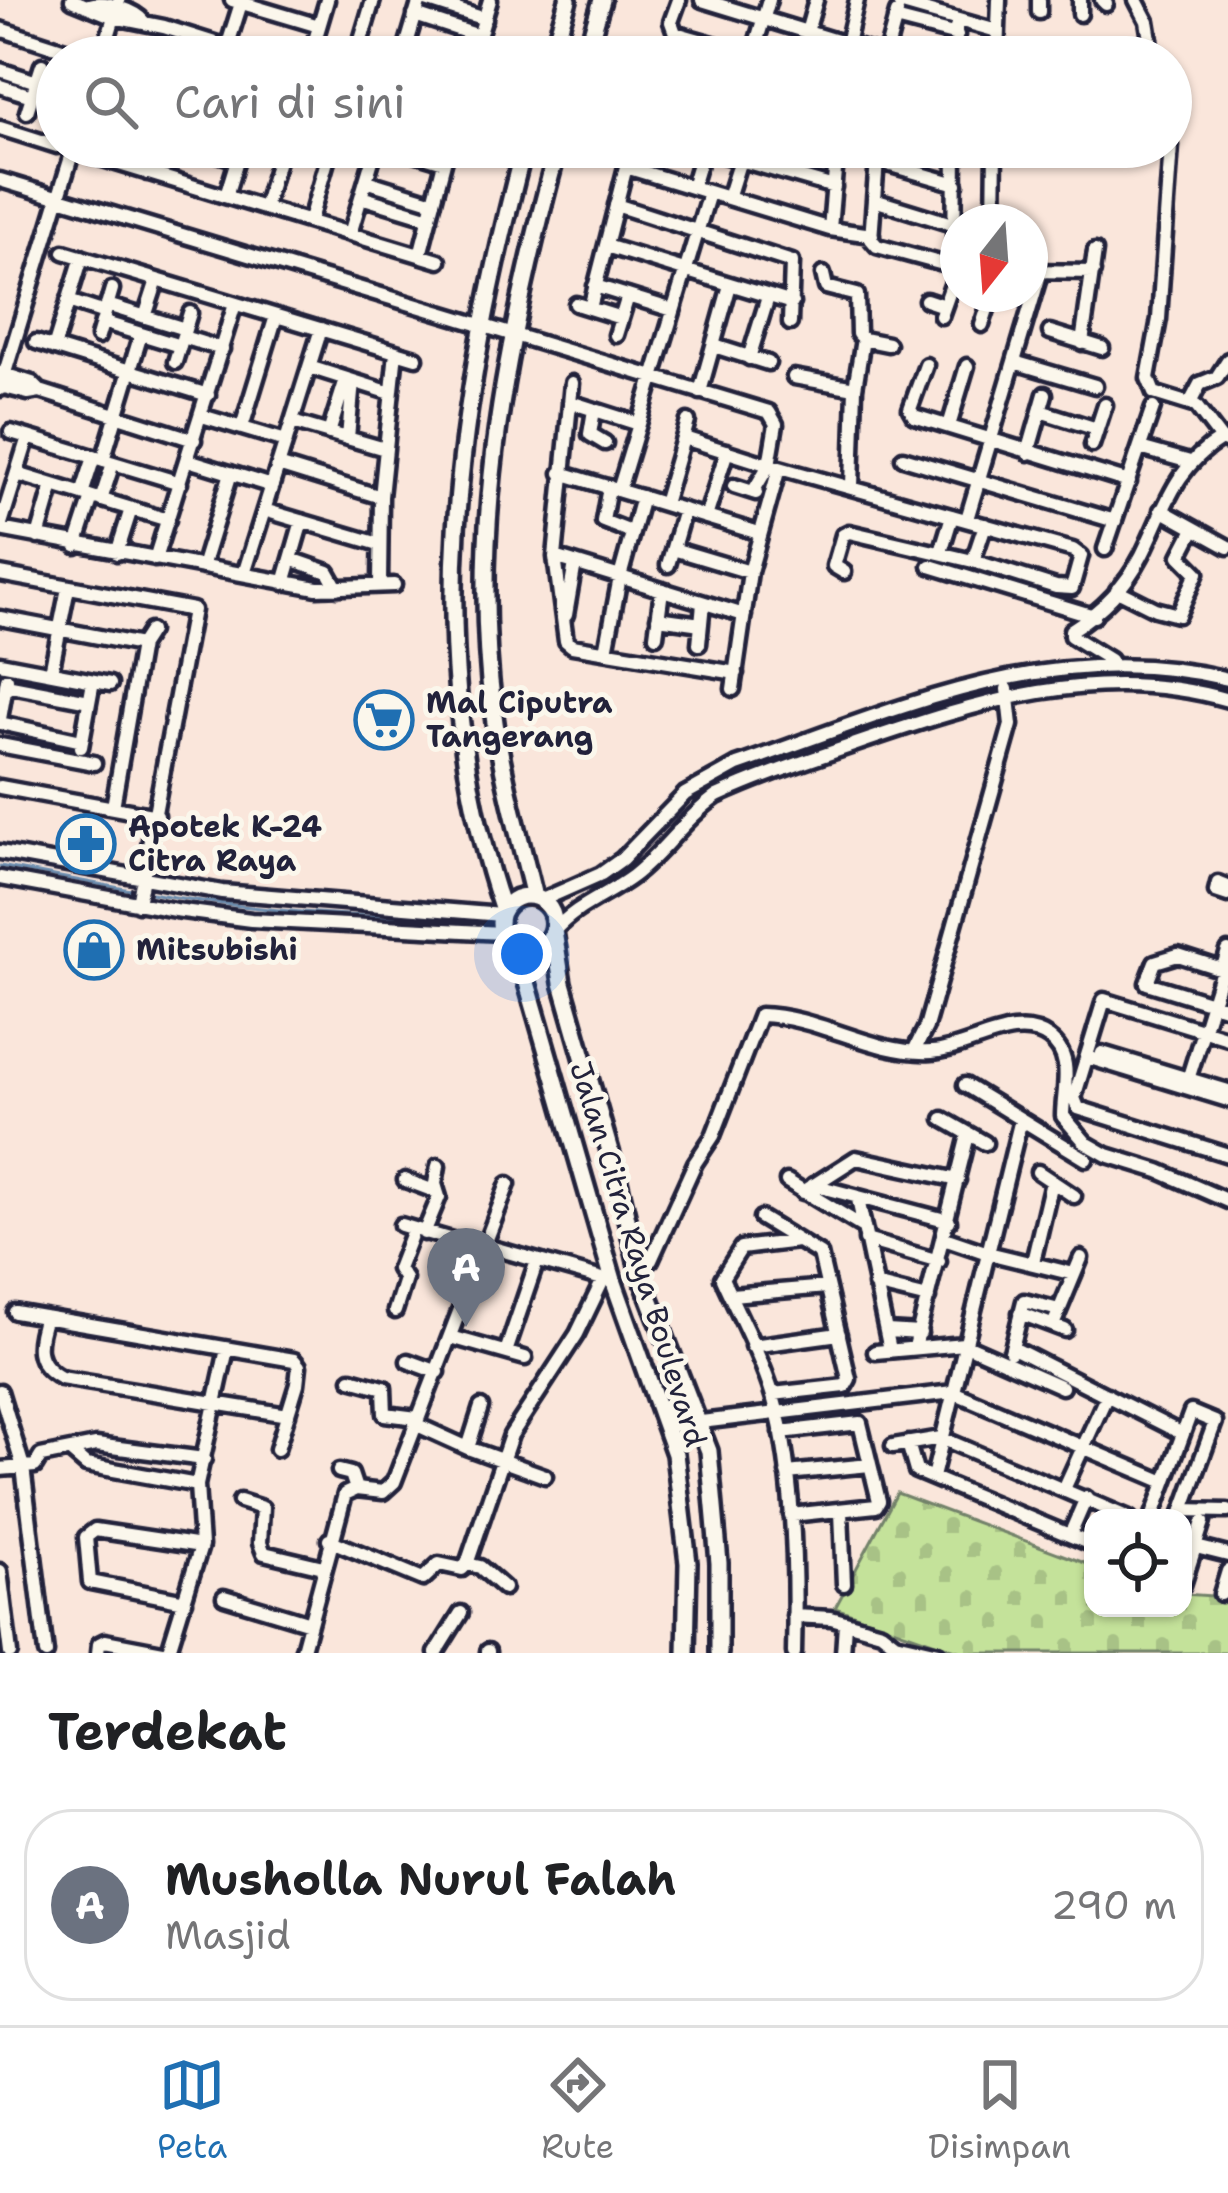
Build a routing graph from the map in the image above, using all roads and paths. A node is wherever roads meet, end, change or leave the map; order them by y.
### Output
1 (72, 0) edge
2 (327, 0) edge
3 (373, 0) edge
4 (423, 0) edge
5 (490, 0) edge
6 (568, 0) edge
7 (602, 0) edge
8 (679, 0) edge
9 (702, 0) edge
10 (769, 0) edge
11 (816, 0) edge
12 (857, 0) edge
13 (999, 0) edge
14 (1136, 0) edge
15 (239, 1) edge
16 (900, 2) edge
17 (127, 14) edge
18 (415, 16) junction
19 (764, 18) junction
20 (485, 19) junction
21 (896, 19) junction
22 (956, 19) junction
23 (319, 26) junction
24 (0, 29) edge
25 (806, 32) junction
26 (998, 32) junction
27 (957, 34) joint
28 (184, 36) edge
29 (230, 36) edge
30 (316, 36) edge
31 (362, 36) edge
32 (411, 36) edge
33 (479, 36) joint
34 (557, 36) edge
35 (591, 36) edge
36 (685, 36) edge
37 (759, 36) edge
38 (815, 36) edge
39 (848, 36) edge
40 (892, 36) edge
41 (998, 36) edge
42 (1150, 36) edge
43 (36, 41) edge
44 (0, 70) edge
45 (36, 82) edge
46 (0, 86) edge
47 (34, 89) junction
48 (27, 112) dead end
49 (0, 128) edge
50 (36, 139) edge
51 (69, 168) edge
52 (139, 168) edge
53 (148, 168) edge
54 (234, 168) edge
55 (276, 168) edge
56 (326, 168) edge
57 (370, 168) edge
58 (443, 168) edge
59 (519, 168) edge
60 (553, 168) edge
61 (626, 168) edge
62 (629, 168) edge
63 (695, 168) edge
64 (737, 168) edge
65 (768, 168) edge
66 (835, 168) edge
67 (877, 168) edge
68 (914, 168) edge
69 (956, 168) edge
70 (995, 168) edge
71 (1169, 168) edge
72 (147, 172) junction
73 (0, 180) edge
74 (366, 181) junction
75 (956, 184) junction
76 (692, 187) junction
77 (834, 187) junction
78 (710, 193) junction
79 (226, 196) junction
80 (361, 197) junction
81 (63, 198) junction
82 (728, 198) junction
83 (874, 200) junction
84 (434, 202) junction
85 (956, 204) edge
86 (994, 204) edge
87 (616, 205) junction
88 (264, 208) junction
89 (430, 218) junction
90 (310, 220) junction
91 (940, 220) edge
92 (830, 229) junction
93 (698, 230) junction
94 (350, 234) junction
95 (872, 235) junction
96 (606, 246) junction
97 (1095, 251) dead end
98 (64, 252) dead end
99 (420, 255) junction
100 (82, 257) junction
101 (439, 261) dead end
102 (940, 264) edge
103 (685, 271) junction
104 (1048, 271) edge
105 (1093, 272) junction
106 (823, 274) dead end
107 (157, 280) junction
108 (730, 285) junction
109 (596, 286) junction
110 (112, 289) dead end
111 (628, 296) junction
112 (769, 296) junction
113 (926, 300) dead end
114 (68, 302) junction
115 (792, 303) junction
116 (235, 304) junction
117 (940, 309) edge
118 (674, 310) junction
119 (986, 312) edge
120 (1025, 312) edge
121 (105, 313) junction
122 (190, 313) dead end
123 (145, 316) junction
124 (276, 316) junction
125 (621, 318) junction
126 (790, 323) dead end
127 (982, 325) dead end
128 (481, 327) junction
129 (321, 329) junction
130 (1050, 332) dead end
131 (141, 334) junction
132 (616, 335) dead end
133 (513, 336) junction
134 (98, 338) dead end
135 (182, 338) junction
136 (863, 339) junction
137 (36, 342) dead end
138 (1082, 343) junction
139 (888, 344) dead end
140 (714, 346) junction
141 (54, 348) junction
142 (1102, 348) dead end
143 (222, 349) junction
144 (396, 352) junction
145 (416, 358) dead end
146 (749, 358) junction
147 (1228, 360) edge
148 (175, 362) dead end
149 (1013, 362) junction
150 (768, 363) dead end
151 (926, 365) dead end
152 (967, 366) dead end
153 (309, 367) junction
154 (130, 371) junction
155 (653, 377) junction
156 (794, 377) dead end
157 (349, 380) junction
158 (8, 383) edge
159 (572, 383) dead end
160 (1095, 386) dead end
161 (856, 388) junction
162 (700, 392) junction
163 (391, 393) junction
164 (208, 394) junction
165 (1045, 394) dead end
166 (570, 402) junction
167 (1190, 403) junction
168 (1106, 405) dead end
169 (1153, 408) dead end
170 (594, 410) junction
171 (1040, 411) junction
172 (117, 416) junction
173 (202, 416) junction
174 (688, 421) dead end
175 (292, 422) junction
176 (639, 424) junction
177 (949, 426) junction
178 (242, 427) junction
179 (1097, 429) junction
180 (11, 432) dead end
181 (329, 433) junction
182 (28, 437) junction
183 (348, 438) junction
184 (684, 438) junction
185 (990, 439) junction
186 (194, 440) junction
187 (286, 441) junction
188 (1225, 441) edge
189 (605, 442) dead end
190 (1092, 446) dead end
191 (1140, 448) junction
192 (385, 449) junction
193 (727, 451) junction
194 (1028, 453) junction
195 (903, 458) dead end
196 (104, 460) junction
197 (188, 460) junction
198 (1190, 462) junction
199 (278, 465) junction
200 (774, 466) junction
201 (231, 473) junction
202 (561, 473) junction
203 (17, 474) junction
204 (978, 481) junction
205 (1129, 482) junction
206 (180, 483) junction
207 (53, 485) junction
208 (272, 486) junction
209 (734, 486) dead end
210 (851, 486) junction
211 (614, 489) junction
212 (753, 491) junction
213 (769, 496) junction
214 (92, 497) junction
215 (381, 497) junction
216 (642, 497) junction
217 (664, 504) junction
218 (130, 508) junction
219 (264, 510) junction
220 (685, 510) junction
221 (1161, 510) junction
222 (706, 517) junction
223 (959, 517) junction
224 (168, 520) junction
225 (302, 521) junction
226 (1115, 521) junction
227 (985, 525) junction
228 (0, 528) edge
229 (1193, 529) junction
230 (631, 532) junction
231 (759, 533) junction
232 (38, 537) junction
233 (379, 544) junction
234 (76, 546) junction
235 (1228, 547) edge
236 (673, 549) junction
237 (1105, 549) dead end
238 (941, 552) junction
239 (117, 553) junction
240 (555, 556) junction
241 (291, 559) junction
242 (155, 560) junction
243 (973, 561) junction
244 (575, 562) junction
245 (668, 565) dead end
246 (930, 566) dead end
247 (202, 567) junction
248 (750, 572) junction
249 (844, 572) dead end
250 (0, 574) edge
251 (244, 574) junction
252 (620, 577) junction
253 (284, 583) junction
254 (68, 588) junction
255 (337, 588) junction
256 (662, 590) junction
257 (1117, 590) junction
258 (704, 603) junction
259 (744, 615) junction
260 (1094, 616) junction
261 (0, 618) edge
262 (565, 619) junction
263 (658, 619) junction
264 (701, 624) junction
265 (59, 628) junction
266 (150, 632) dead end
267 (656, 636) dead end
268 (699, 644) dead end
269 (141, 645) junction
270 (606, 651) junction
271 (4, 664) edge
272 (1112, 665) junction
273 (51, 671) junction
274 (736, 673) junction
275 (1005, 676) junction
276 (1228, 679) edge
277 (93, 681) junction
278 (110, 684) dead end
279 (6, 685) junction
280 (733, 689) dead end
281 (1008, 695) junction
282 (1228, 700) edge
283 (89, 701) junction
284 (0, 721) edge
285 (82, 741) junction
286 (0, 745) edge
287 (79, 760) junction
288 (94, 763) dead end
289 (0, 787) edge
290 (113, 808) junction
291 (157, 816) junction
292 (0, 852) edge
293 (0, 878) edge
294 (141, 892) junction
295 (538, 898) junction
296 (502, 913) junction
297 (554, 931) junction
298 (502, 934) junction
299 (517, 948) junction
300 (1228, 951) edge
301 (1225, 970) edge
302 (1212, 1003) junction
303 (1228, 1008) edge
304 (1204, 1030) junction
305 (1228, 1038) edge
306 (914, 1051) junction
307 (1088, 1053) junction
308 (1187, 1083) junction
309 (965, 1085) dead end
310 (1228, 1091) edge
311 (1228, 1100) edge
312 (1021, 1118) junction
313 (943, 1119) dead end
314 (968, 1135) junction
315 (985, 1143) dead end
316 (1228, 1154) edge
317 (1086, 1159) dead end
318 (438, 1166) dead end
319 (1038, 1172) dead end
320 (405, 1180) dead end
321 (958, 1180) junction
322 (787, 1181) dead end
323 (1052, 1182) junction
324 (508, 1184) dead end
325 (808, 1188) junction
326 (437, 1192) junction
327 (1074, 1196) dead end
328 (858, 1199) junction
329 (1228, 1201) edge
330 (760, 1217) dead end
331 (949, 1221) junction
332 (413, 1229) junction
333 (865, 1234) junction
334 (944, 1238) junction
335 (798, 1241) junction
336 (485, 1248) junction
337 (988, 1253) junction
338 (1081, 1258) dead end
339 (537, 1261) junction
340 (939, 1261) junction
341 (1033, 1262) junction
342 (639, 1270) junction
343 (1074, 1274) junction
344 (608, 1280) junction
345 (875, 1285) junction
346 (827, 1287) junction
347 (731, 1295) junction
348 (928, 1298) junction
349 (394, 1311) dead end
350 (15, 1312) dead end
351 (46, 1317) junction
352 (886, 1331) junction
353 (839, 1334) junction
354 (452, 1337) junction
355 (918, 1340) junction
356 (964, 1344) junction
357 (752, 1346) junction
358 (1012, 1348) junction
359 (226, 1349) junction
360 (890, 1350) junction
361 (506, 1352) junction
362 (875, 1352) dead end
363 (525, 1358) dead end
364 (408, 1361) dead end
365 (1009, 1363) junction
366 (438, 1372) junction
367 (351, 1379) dead end
368 (1064, 1381) junction
369 (0, 1391) edge
370 (953, 1392) junction
371 (773, 1394) junction
372 (1107, 1395) junction
373 (1056, 1402) dead end
374 (216, 1404) junction
375 (482, 1407) dead end
376 (777, 1414) junction
377 (288, 1415) junction
378 (700, 1420) junction
379 (416, 1421) junction
380 (667, 1426) junction
381 (781, 1432) junction
382 (1181, 1433) junction
383 (941, 1438) junction
384 (468, 1448) junction
385 (1082, 1448) junction
386 (277, 1449) dead end
387 (71, 1452) junction
388 (204, 1459) junction
389 (503, 1463) junction
390 (870, 1465) junction
391 (12, 1468) edge
392 (339, 1471) dead end
393 (787, 1473) junction
394 (545, 1476) dead end
395 (933, 1477) junction
396 (1165, 1482) junction
397 (197, 1485) junction
398 (356, 1489) junction
399 (1064, 1489) junction
400 (1086, 1498) junction
401 (240, 1502) dead end
402 (1110, 1509) edge
403 (1155, 1509) edge
404 (1184, 1509) edge
405 (1228, 1511) edge
406 (841, 1512) junction
407 (1192, 1513) edge
408 (791, 1515) junction
409 (1203, 1522) dead end
410 (1070, 1535) junction
411 (329, 1540) junction
412 (1084, 1541) edge
413 (201, 1546) junction
414 (1196, 1546) junction
415 (1228, 1555) edge
416 (1192, 1558) edge
417 (467, 1564) junction
418 (323, 1568) junction
419 (0, 1571) edge
420 (1228, 1571) edge
421 (844, 1584) dead end
422 (505, 1588) dead end
423 (1221, 1594) dead end
424 (224, 1597) dead end
425 (185, 1601) junction
426 (461, 1613) dead end
427 (794, 1616) junction
428 (310, 1623) junction
429 (845, 1623) junction
430 (894, 1648) edge
431 (10, 1653) edge
432 (46, 1653) edge
433 (98, 1653) edge
434 (168, 1653) edge
435 (302, 1653) edge
436 (436, 1653) edge
437 (686, 1653) edge
438 (719, 1653) edge
439 (794, 1653) edge
440 (843, 1653) edge
441 (938, 1653) edge

1 - 17 street
2 - 23 street
3 - 31 street
4 - 18 street
4 - 20 street
5 - 20 street
6 - 34 main road
7 - 35 main road
8 - 36 street
9 - 19 street
10 - 19 street
11 - 25 street
12 - 39 street
13 - 26 street
14 - 42 street
15 - 23 street
15 - 29 street
16 - 21 street
16 - 22 street
17 - 28 street
18 - 32 street
18 - 33 street
19 - 25 street
19 - 37 street
20 - 33 street
21 - 27 street
21 - 40 street
22 - 26 street
22 - 27 street
23 - 30 street
24 - 43 street
25 - 38 street
26 - 41 street
44 - 47 street
45 - 47 street
46 - 47 street
47 - 48 street
49 - 50 street
51 - 81 street
52 - 72 street
53 - 72 street
54 - 79 street
55 - 88 street
56 - 90 street
57 - 74 street
58 - 84 street
59 - 128 main road
60 - 133 main road
61 - 87 street
62 - 76 street
63 - 76 street
64 - 82 street
65 - 77 street
66 - 77 street
67 - 83 street
68 - 75 street
69 - 75 street
70 - 86 street
71 - 167 street
72 - 79 street
73 - 81 street
74 - 80 street
74 - 84 street
75 - 85 street
76 - 78 street
77 - 92 street
78 - 82 street
78 - 93 street
79 - 88 street
80 - 89 street
80 - 94 street
81 - 128 street
81 - 158 street
82 - 92 street
83 - 91 street
83 - 95 street
84 - 89 street
87 - 93 street
87 - 96 street
88 - 90 street
89 - 99 street
90 - 94 street
92 - 95 street
93 - 103 street
93 - 115 street
94 - 99 street
95 - 102 street
96 - 103 street
96 - 109 street
97 - 105 street
98 - 100 street
99 - 101 street
100 - 107 street
100 - 114 street
103 - 108 street
103 - 118 street
104 - 105 street
105 - 138 street
106 - 136 street
107 - 116 street
107 - 123 street
108 - 112 street
108 - 140 street
109 - 111 street
109 - 125 street
110 - 121 street
111 - 118 street
111 - 125 street
112 - 115 street
112 - 146 street
113 - 117 street
114 - 121 street
114 - 141 street
115 - 126 street
116 - 124 street
116 - 143 street
118 - 155 street
119 - 127 street
120 - 149 street
121 - 123 street
121 - 131 street
121 - 134 street
122 - 135 street
123 - 135 street
124 - 129 street
124 - 178 street
125 - 132 street
128 - 133 street
128 - 296 main road
129 - 144 street
129 - 153 street
130 - 138 street
131 - 135 street
131 - 154 street
133 - 155 street
133 - 295 main road
135 - 143 street
135 - 148 street
136 - 139 street
136 - 161 street
137 - 141 street
138 - 142 street
140 - 146 street
140 - 162 street
141 - 154 street
143 - 164 street
144 - 145 street
144 - 163 street
146 - 150 street
147 - 167 street
149 - 160 street
149 - 185 street
151 - 177 street
152 - 177 street
153 - 157 street
153 - 175 street
154 - 164 street
154 - 172 street
155 - 162 street
155 - 176 street
156 - 161 street
157 - 163 street
157 - 181 street
157 - 183 street
158 - 172 street
159 - 166 street
161 - 210 street
162 - 200 street
163 - 192 street
164 - 173 street
165 - 171 street
166 - 170 street
166 - 202 street
167 - 188 street
168 - 179 street
169 - 191 street
170 - 176 street
170 - 189 street
171 - 179 street
171 - 194 street
172 - 186 street
172 - 196 street
173 - 178 street
173 - 186 street
174 - 184 street
175 - 181 street
175 - 187 street
176 - 211 street
177 - 185 street
178 - 187 street
179 - 190 street
180 - 182 street
181 - 183 street
182 - 196 street
182 - 203 street
183 - 192 street
184 - 193 street
184 - 217 street
185 - 194 street
185 - 204 street
186 - 197 street
187 - 199 street
188 - 198 street
191 - 198 street
191 - 205 street
192 - 215 street
193 - 200 street
193 - 222 street
194 - 205 street
195 - 204 street
196 - 206 street
196 - 214 street
197 - 201 street
197 - 206 street
198 - 221 street
199 - 208 street
199 - 215 street
200 - 210 street
200 - 212 street
200 - 213 street
201 - 208 street
201 - 247 street
202 - 211 street
202 - 240 street
203 - 207 street
203 - 228 street
204 - 223 street
204 - 226 street
205 - 226 street
206 - 224 street
207 - 214 street
207 - 232 street
208 - 219 street
209 - 212 street
210 - 223 street
211 - 216 street
211 - 230 street
212 - 213 street
213 - 231 street
214 - 218 street
214 - 234 street
215 - 233 street
216 - 217 street
216 - 230 street
217 - 220 street
218 - 224 street
218 - 239 street
219 - 225 street
219 - 251 street
220 - 222 street
220 - 236 street
221 - 229 street
221 - 257 street
222 - 231 street
223 - 227 street
223 - 238 street
224 - 242 street
225 - 233 street
225 - 241 street
226 - 237 street
227 - 243 street
227 - 243 street
228 - 232 street
229 - 235 street
229 - 257 street
230 - 252 street
231 - 248 street
232 - 234 street
233 - 255 street
234 - 239 street
236 - 245 street
236 - 248 street
238 - 243 street
238 - 249 street
239 - 242 street
240 - 244 street
240 - 262 street
241 - 253 street
241 - 255 street
242 - 247 street
244 - 252 street
244 - 262 street
246 - 260 street
247 - 251 street
248 - 259 street
250 - 254 street
251 - 253 street
252 - 256 street
252 - 270 street
253 - 255 street
254 - 265 street
254 - 291 street
256 - 258 street
256 - 263 street
257 - 260 street
258 - 259 street
258 - 264 street
259 - 274 street
260 - 272 street
261 - 265 street
262 - 270 street
263 - 264 street
263 - 267 street
264 - 268 street
265 - 269 street
265 - 273 street
266 - 269 street
269 - 290 street
270 - 274 street
271 - 273 street
271 - 279 street
272 - 275 street
272 - 276 street
273 - 277 street
274 - 280 street
275 - 281 street
275 - 295 street
277 - 278 street
277 - 283 street
279 - 283 street
279 - 284 street
281 - 282 street
281 - 297 street
281 - 306 street
283 - 285 street
284 - 285 street
285 - 287 street
286 - 287 street
287 - 288 street
289 - 290 street
290 - 291 street
291 - 294 street
292 - 294 street
293 - 294 street
294 - 296 street
294 - 298 street
295 - 296 main road
295 - 297 main road
296 - 298 main road
297 - 299 main road
297 - 342 main road, Jalan Citra Raya Boulevard
298 - 299 main road
299 - 344 main road, Jalan Citra Raya Boulevard
300 - 301 street
301 - 302 street
301 - 302 street
302 - 303 street
302 - 304 street
304 - 305 street
304 - 307 street
304 - 308 street
306 - 329 street
306 - 342 street
307 - 308 street
307 - 316 street
308 - 310 street
308 - 311 street
309 - 312 street
312 - 317 street
312 - 337 street
313 - 314 street
314 - 315 street
314 - 321 street
318 - 326 street
319 - 323 street
320 - 326 street
321 - 325 street
321 - 331 street
322 - 325 street
323 - 327 street
323 - 341 street
324 - 336 street
325 - 328 street
325 - 333 street
326 - 332 street
328 - 331 street
328 - 333 street
330 - 335 street
331 - 334 street
332 - 336 street
332 - 349 street
333 - 340 street
333 - 345 street
334 - 337 street
334 - 340 street
335 - 346 street
335 - 347 street
336 - 339 street
336 - 354 street
337 - 341 street
337 - 356 street
338 - 343 street
339 - 344 street
339 - 361 street
340 - 348 street
341 - 343 street
342 - 378 main road, Jalan Citra Raya Boulevard
343 - 358 street
344 - 380 main road, Jalan Citra Raya Boulevard
344 - 389 street
345 - 348 street
345 - 352 street
346 - 347 street
346 - 353 street
347 - 357 street
348 - 355 street
350 - 351 street
351 - 359 street
351 - 374 street
352 - 355 street
352 - 360 street
353 - 357 street
353 - 371 street
354 - 361 street
354 - 366 street
355 - 356 street
355 - 360 street
356 - 365 street
356 - 370 street
357 - 371 street
358 - 365 street
358 - 368 street
359 - 374 street
359 - 377 street
360 - 362 street
361 - 363 street
364 - 366 street
365 - 368 street
366 - 379 street
367 - 379 street
368 - 372 street
368 - 373 street
369 - 391 street
370 - 376 street
370 - 383 street
370 - 385 street
371 - 376 street
372 - 382 street
372 - 385 street
374 - 377 street
374 - 388 street
375 - 384 street
376 - 378 street
376 - 381 street
377 - 386 street
378 - 380 street
378 - 438 main road, Jalan Citra Raya Boulevard
379 - 384 street
379 - 398 street
380 - 437 main road, Jalan Citra Raya Boulevard
381 - 390 street
381 - 393 street
382 - 396 street
382 - 404 street
383 - 395 street
383 - 395 street
383 - 399 street
384 - 389 street
385 - 396 street
385 - 399 street
387 - 388 street
387 - 391 street
387 - 397 street
388 - 397 street
389 - 394 street
389 - 417 street
390 - 393 street
390 - 406 street
391 - 432 street
392 - 398 street
393 - 408 street
395 - 410 street
396 - 403 street
397 - 413 street
398 - 411 street
399 - 400 street
400 - 402 street
400 - 410 street
401 - 418 street
405 - 407 street
406 - 408 street
406 - 421 street
408 - 427 street
409 - 414 street
410 - 412 street
411 - 417 street
411 - 418 street
413 - 425 street
413 - 425 street
414 - 415 street
414 - 416 street
417 - 422 street
418 - 428 street
419 - 431 street
420 - 423 street
424 - 428 street
425 - 434 street
426 - 436 street
427 - 429 street
427 - 439 street
428 - 435 street
429 - 430 street
429 - 440 street
430 - 441 street
433 - 434 street

